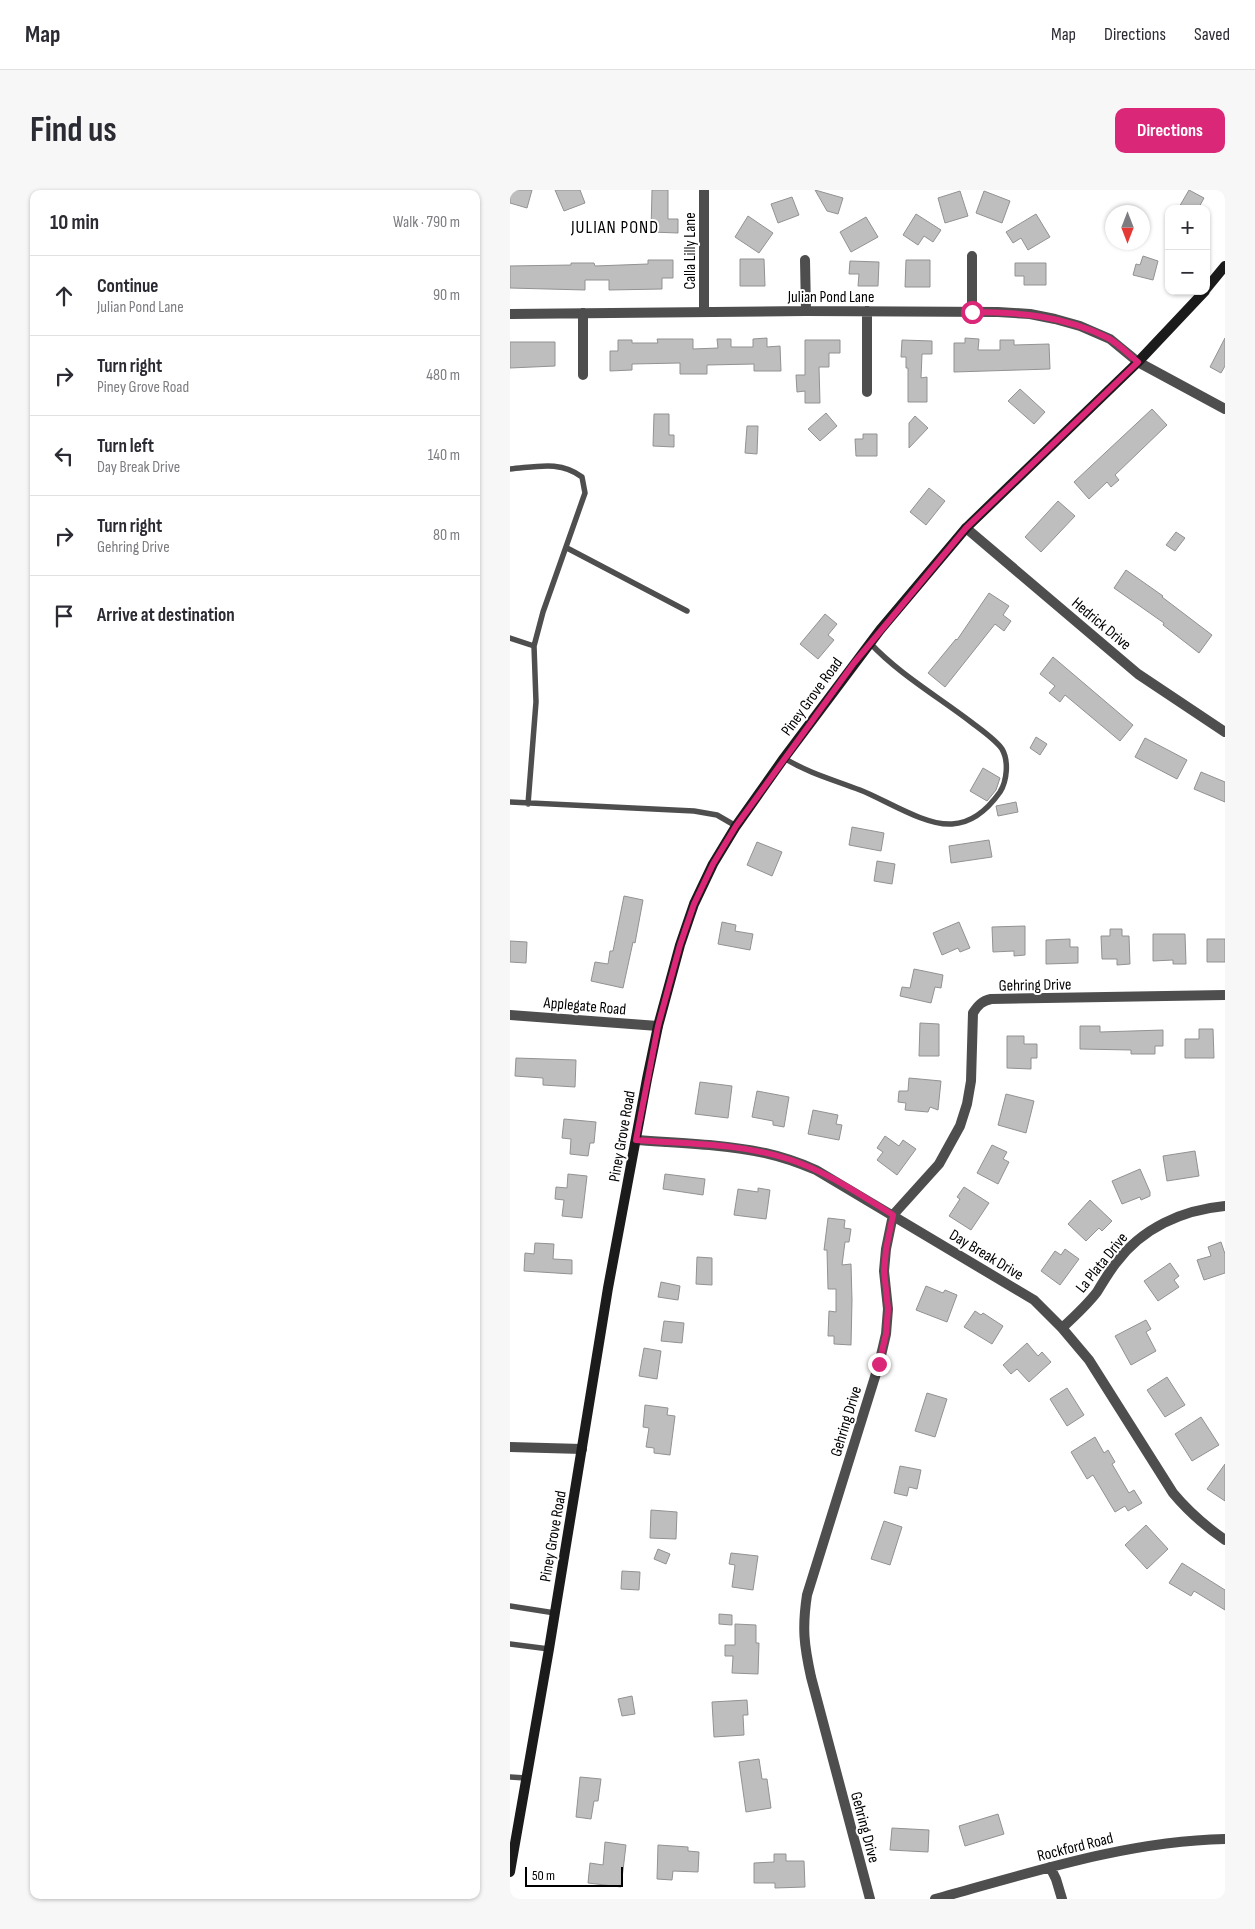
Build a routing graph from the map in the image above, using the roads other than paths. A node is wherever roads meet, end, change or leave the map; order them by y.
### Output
1 (704, 190) edge
2 (972, 256) dead end
3 (805, 260) dead end
4 (1225, 266) edge
5 (1210, 284) edge
6 (1200, 295) edge
7 (704, 311) junction
8 (806, 311) junction
9 (867, 311) junction
10 (972, 312) junction
11 (583, 313) junction
12 (510, 314) edge
13 (1138, 362) junction
14 (583, 375) dead end
15 (867, 392) dead end
16 (1225, 409) edge
17 (510, 469) edge
18 (966, 528) junction
19 (567, 548) junction
20 (687, 611) dead end
21 (510, 638) edge
22 (870, 643) junction
23 (534, 646) junction
24 (1225, 732) edge
25 (784, 758) junction
26 (510, 802) edge
27 (528, 804) junction
28 (736, 826) junction
29 (1225, 996) edge
30 (510, 1015) edge
31 (658, 1026) junction
32 (636, 1140) junction
33 (1225, 1206) edge
34 (893, 1215) junction
35 (1062, 1328) junction
36 (510, 1446) edge
37 (582, 1449) junction
38 (1225, 1540) edge
39 (510, 1606) edge
40 (555, 1613) junction
41 (510, 1644) edge
42 (549, 1649) junction
43 (510, 1777) edge
44 (526, 1778) junction
45 (1225, 1838) edge
46 (1050, 1867) junction
47 (510, 1872) edge
48 (870, 1899) edge
49 (935, 1899) edge
50 (1062, 1899) edge

1 - 7 street, Calla Lilly Lane
2 - 10 street
3 - 8 street
4 - 5 main road, Piney Grove Road
6 - 13 main road, Piney Grove Road
7 - 8 street, Julian Pond Lane
7 - 11 street, Julian Pond Lane
8 - 9 street, Julian Pond Lane
9 - 10 street, Julian Pond Lane
9 - 15 street
10 - 13 street, Julian Pond Lane
11 - 12 street, Julian Pond Lane
11 - 14 street
13 - 16 street, Julian Pond Lane
13 - 18 main road, Piney Grove Road
17 - 19 lane
18 - 22 main road, Piney Grove Road
18 - 24 street, Hedrick Drive
19 - 20 lane
19 - 23 lane
21 - 23 lane
22 - 25 main road, Piney Grove Road
22 - 25 lane
23 - 27 lane
25 - 28 main road, Piney Grove Road
26 - 27 lane
27 - 28 lane
28 - 31 main road, Piney Grove Road
29 - 34 street, Gehring Drive
30 - 31 street, Applegate Road
31 - 32 main road, Piney Grove Road
32 - 34 street, Day Break Drive
32 - 37 main road, Piney Grove Road
33 - 35 street, La Plata Drive
34 - 35 street, Day Break Drive
34 - 48 street, Gehring Drive
35 - 38 street, Day Break Drive
36 - 37 street
37 - 40 main road, Piney Grove Road
39 - 40 lane
40 - 42 main road, Piney Grove Road
41 - 42 lane
42 - 44 main road, Piney Grove Road
43 - 44 lane
44 - 47 main road, Piney Grove Road
45 - 46 street, Rockford Road
46 - 49 street, Rockford Road
46 - 50 street

